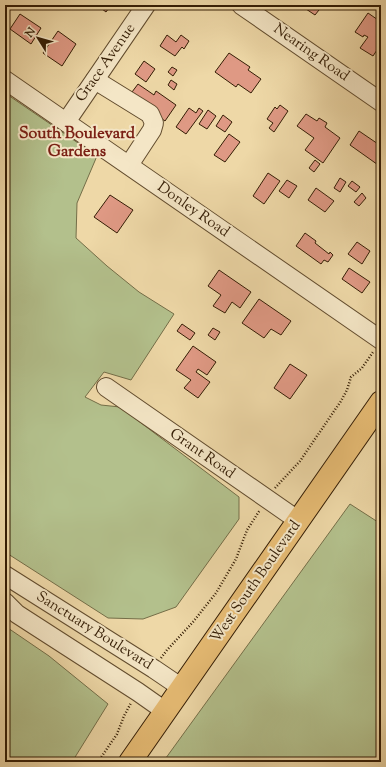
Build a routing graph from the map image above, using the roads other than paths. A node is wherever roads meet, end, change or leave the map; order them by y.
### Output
1 (146, 5) edge
2 (241, 5) edge
3 (5, 80) edge
4 (95, 80) junction
5 (381, 102) edge
6 (66, 122) junction
7 (129, 165) junction
8 (381, 340) edge
9 (106, 386) dead end
10 (381, 402) edge
11 (299, 521) junction
12 (5, 575) edge
13 (5, 602) edge
14 (182, 688) junction
15 (165, 711) junction
16 (130, 762) edge

1 - 4 street, Grace Avenue
2 - 5 street, Nearing Road
3 - 6 street, Donley Road
4 - 6 street, Grace Avenue
4 - 7 street
6 - 7 street, Donley Road
7 - 8 street, Donley Road
9 - 11 street, Grant Road
10 - 11 main road, West South Boulevard
11 - 14 main road, West South Boulevard
12 - 14 street, Sanctuary Boulevard
13 - 15 street, Sanctuary Boulevard
14 - 15 main road, West South Boulevard
15 - 16 main road, West South Boulevard

